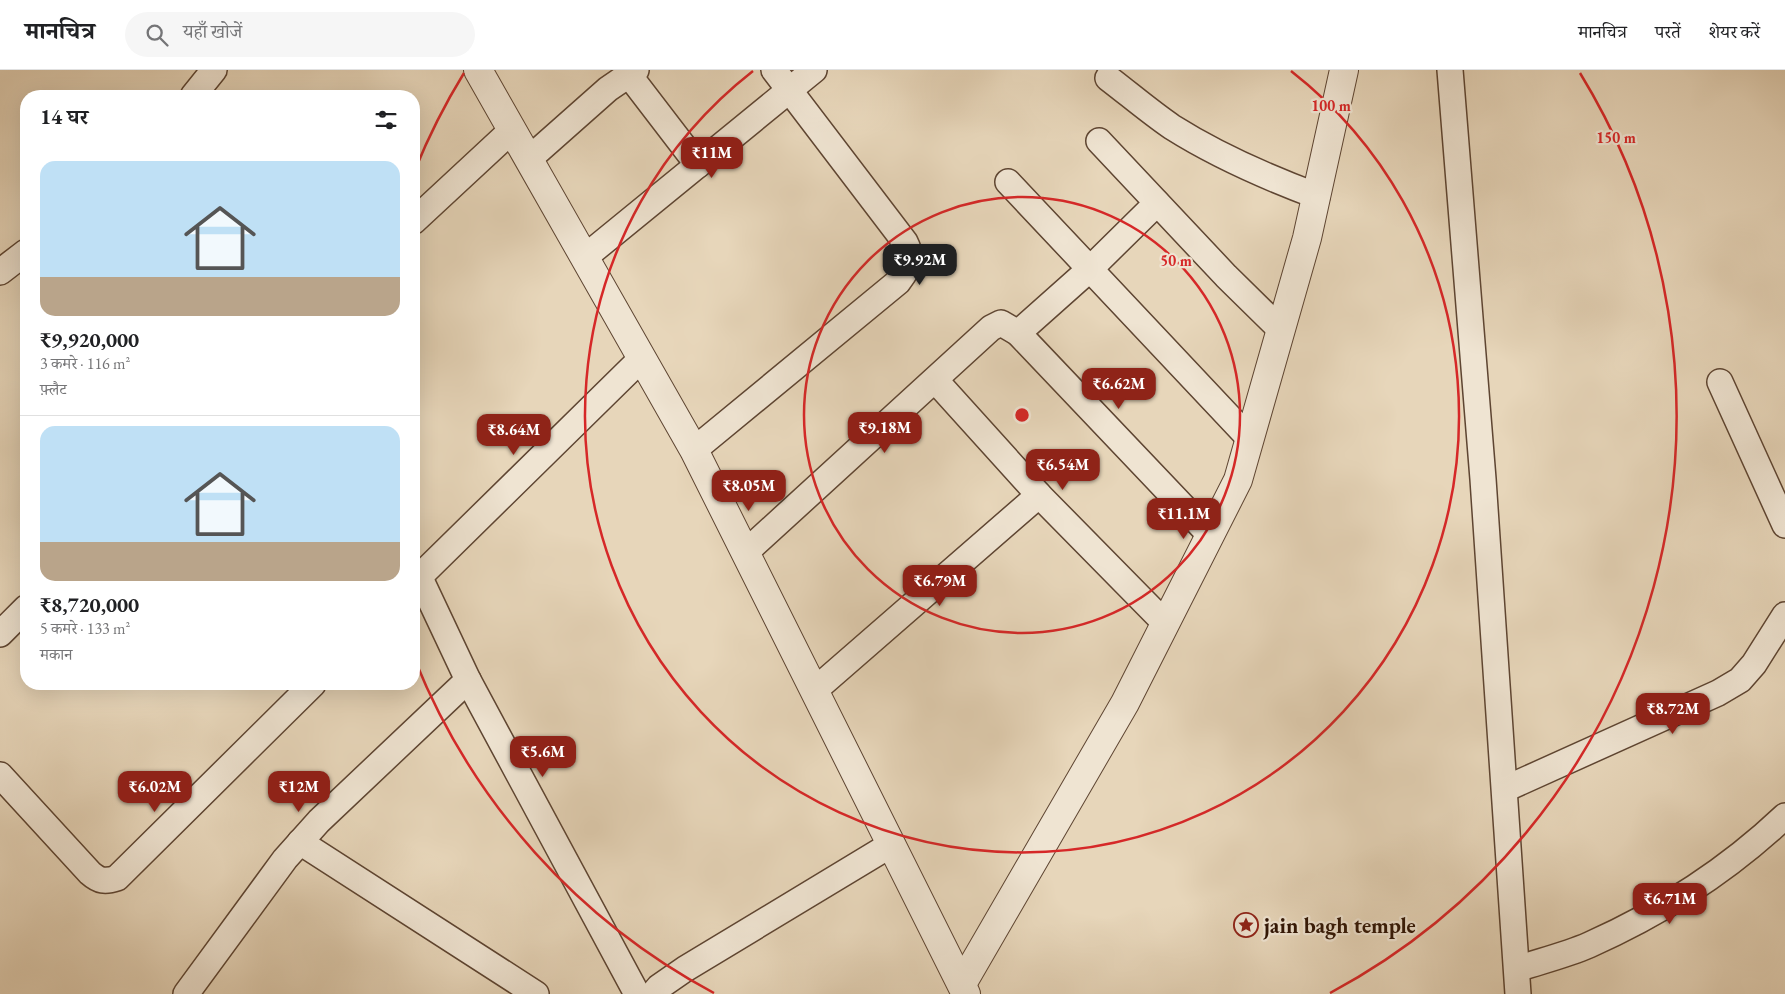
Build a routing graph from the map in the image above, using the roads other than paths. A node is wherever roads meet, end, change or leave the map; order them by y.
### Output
1 (214, 70) edge
2 (478, 70) edge
3 (774, 70) edge
4 (814, 70) edge
5 (1344, 70) edge
6 (1450, 70) edge
7 (633, 73) edge
8 (1108, 78) dead end
9 (197, 90) edge
10 (790, 90) junction
11 (512, 130) junction
12 (1099, 141) dead end
13 (530, 159) junction
14 (698, 165) junction
15 (1008, 182) dead end
16 (1316, 196) junction
17 (1157, 203) junction
18 (420, 215) edge
19 (20, 257) edge
20 (585, 257) junction
21 (1091, 268) junction
22 (0, 272) edge
23 (1281, 330) junction
24 (1018, 333) junction
25 (642, 358) junction
26 (936, 381) junction
27 (1720, 382) dead end
28 (1250, 439) junction
29 (694, 450) junction
30 (1039, 495) junction
31 (1785, 525) edge
32 (1210, 535) junction
33 (746, 552) junction
34 (420, 575) edge
35 (420, 587) edge
36 (20, 614) edge
37 (1785, 615) edge
38 (1166, 623) junction
39 (0, 634) edge
40 (468, 680) junction
41 (307, 690) edge
42 (815, 690) junction
43 (0, 775) edge
44 (1505, 789) junction
45 (1785, 816) edge
46 (300, 842) junction
47 (892, 844) junction
48 (1517, 969) junction
49 (961, 991) edge
50 (186, 994) edge
51 (536, 994) edge
52 (637, 994) edge
53 (653, 994) edge
54 (1518, 994) edge

1 - 9 street
2 - 11 street
3 - 10 street
4 - 10 street
5 - 16 street
6 - 44 street
7 - 13 street
7 - 14 street
8 - 16 street
10 - 14 street
10 - 29 street
11 - 13 street
11 - 18 street
12 - 17 street
13 - 20 street
14 - 20 street
15 - 21 street
16 - 23 street
17 - 21 street
17 - 23 street
19 - 22 street
20 - 25 street
21 - 24 street
21 - 28 street
23 - 28 street
24 - 26 street
24 - 32 street
25 - 29 street
25 - 34 street
26 - 30 street
26 - 33 street
27 - 31 street
28 - 32 street
29 - 33 street
30 - 38 street
30 - 42 street
32 - 38 street
33 - 42 street
35 - 40 street
36 - 39 street
37 - 44 street
38 - 49 street
40 - 46 street
40 - 52 street
41 - 43 street
42 - 47 street
44 - 48 street
45 - 48 street
46 - 50 street
46 - 51 street
47 - 49 street
47 - 53 street
48 - 54 street

